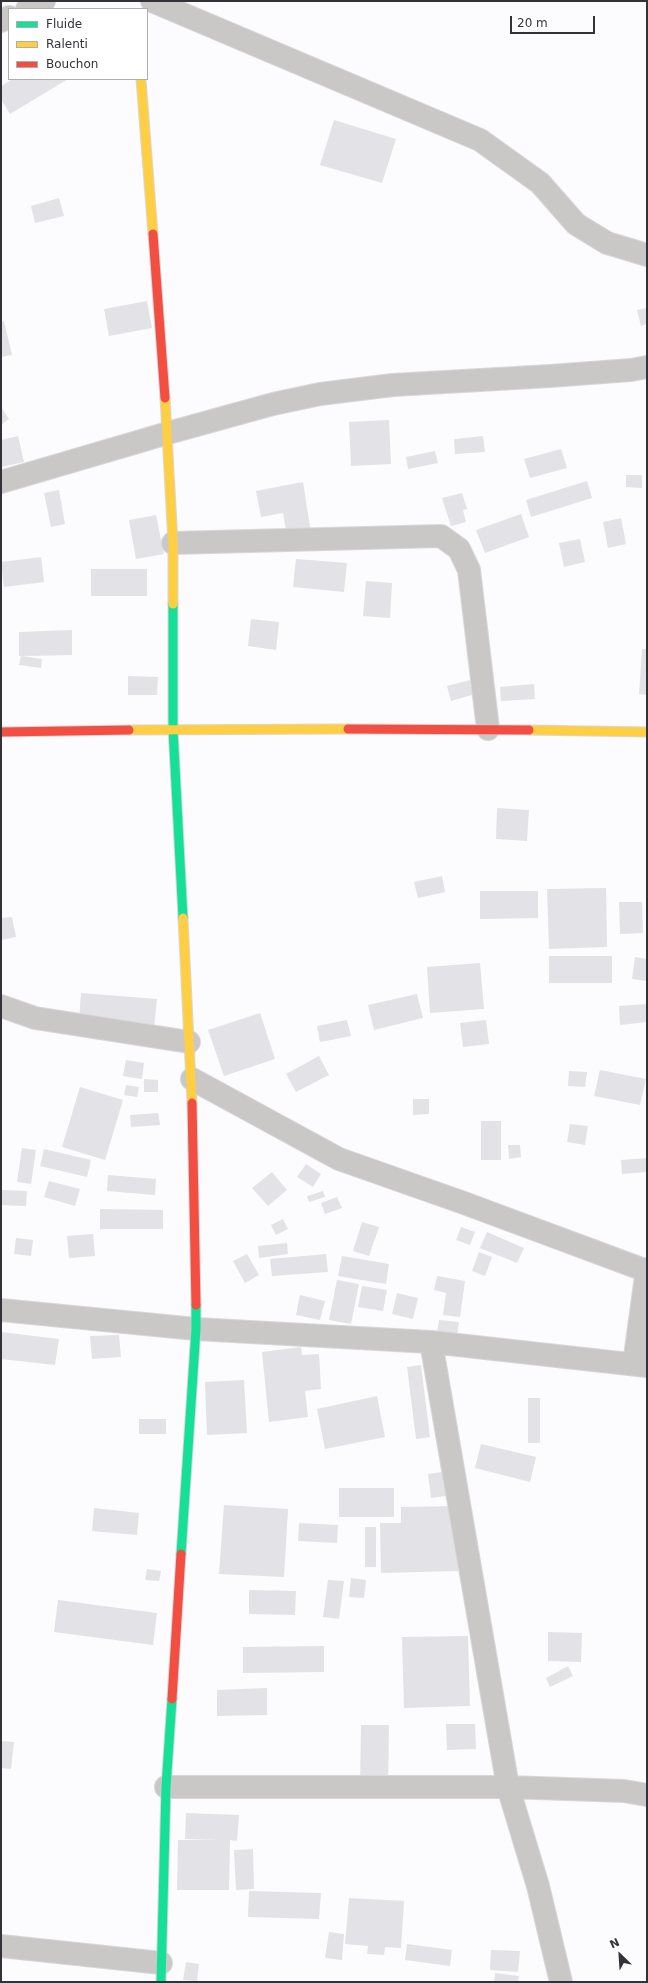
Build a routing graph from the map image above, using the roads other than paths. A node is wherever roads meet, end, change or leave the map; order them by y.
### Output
1 (44, 1) edge
2 (152, 1) edge
3 (29, 8) edge
4 (141, 80) edge
5 (647, 255) edge
6 (647, 367) edge
7 (168, 433) junction
8 (1, 482) edge
9 (173, 543) junction
10 (173, 729) junction
11 (488, 729) junction
12 (1, 732) edge
13 (647, 732) edge
14 (1, 1006) edge
15 (189, 1042) junction
16 (192, 1079) junction
17 (647, 1270) edge
18 (1, 1310) edge
19 (196, 1329) junction
20 (431, 1342) junction
21 (640, 1365) edge
22 (166, 1787) junction
23 (508, 1787) junction
24 (647, 1795) edge
25 (1, 1946) edge
26 (161, 1973) edge
27 (561, 1982) edge

1 - 3 street
2 - 5 street
4 - 7 street
6 - 7 street
7 - 8 street
7 - 9 street
9 - 10 street
9 - 11 street
10 - 11 street
10 - 12 street
10 - 15 street
11 - 13 street
14 - 15 street
15 - 16 street
16 - 17 street
16 - 19 street
17 - 21 street
18 - 19 street
19 - 20 street
19 - 22 street
20 - 21 street
20 - 23 street
22 - 23 street
22 - 26 street
23 - 24 street
23 - 27 street
25 - 26 street

